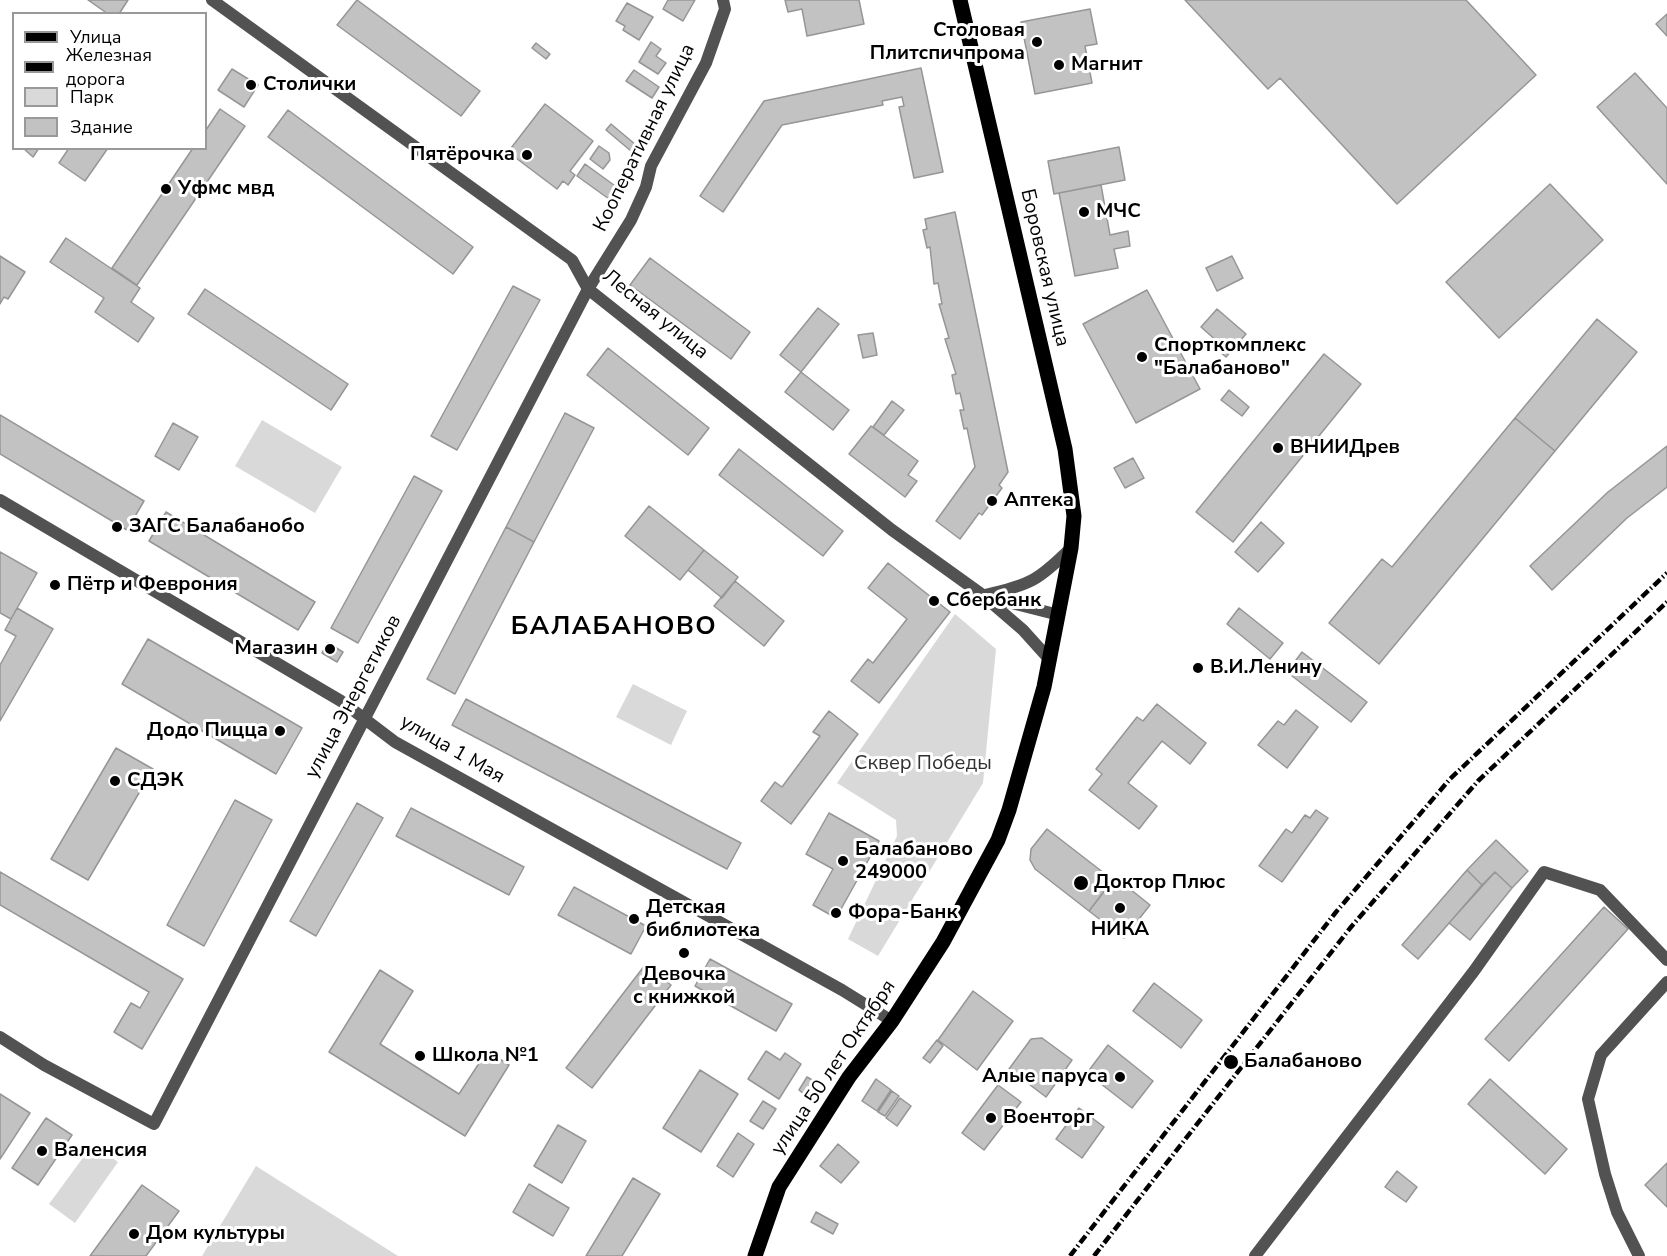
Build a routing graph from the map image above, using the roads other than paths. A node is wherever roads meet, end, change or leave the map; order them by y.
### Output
1 (212, 0) edge
2 (723, 0) edge
3 (960, 0) edge
4 (588, 289) junction
5 (0, 500) edge
6 (1071, 548) junction
7 (984, 596) junction
8 (1059, 615) junction
9 (1050, 660) junction
10 (365, 719) junction
11 (1667, 960) edge
12 (1667, 982) edge
13 (892, 1021) junction
14 (0, 1037) edge
15 (755, 1256) edge
16 (1255, 1256) edge
17 (1639, 1256) edge

1 - 4 street, Лесная улица
2 - 4 street, Кооперативная улица
3 - 6 main road, Боровская улица
4 - 7 street, Лесная улица
4 - 10 street, улица Энергетиков
5 - 10 street, улица 1 Мая
6 - 7 street
6 - 8 main road, Боровская улица
7 - 8 street, Лесная улица
7 - 9 street
8 - 9 main road, Боровская улица
9 - 13 main road, улица 50 лет Октября
10 - 13 street, улица 1 Мая
10 - 14 street, улица Энергетиков
11 - 16 street
12 - 17 street
13 - 15 main road, улица 50 лет Октября

